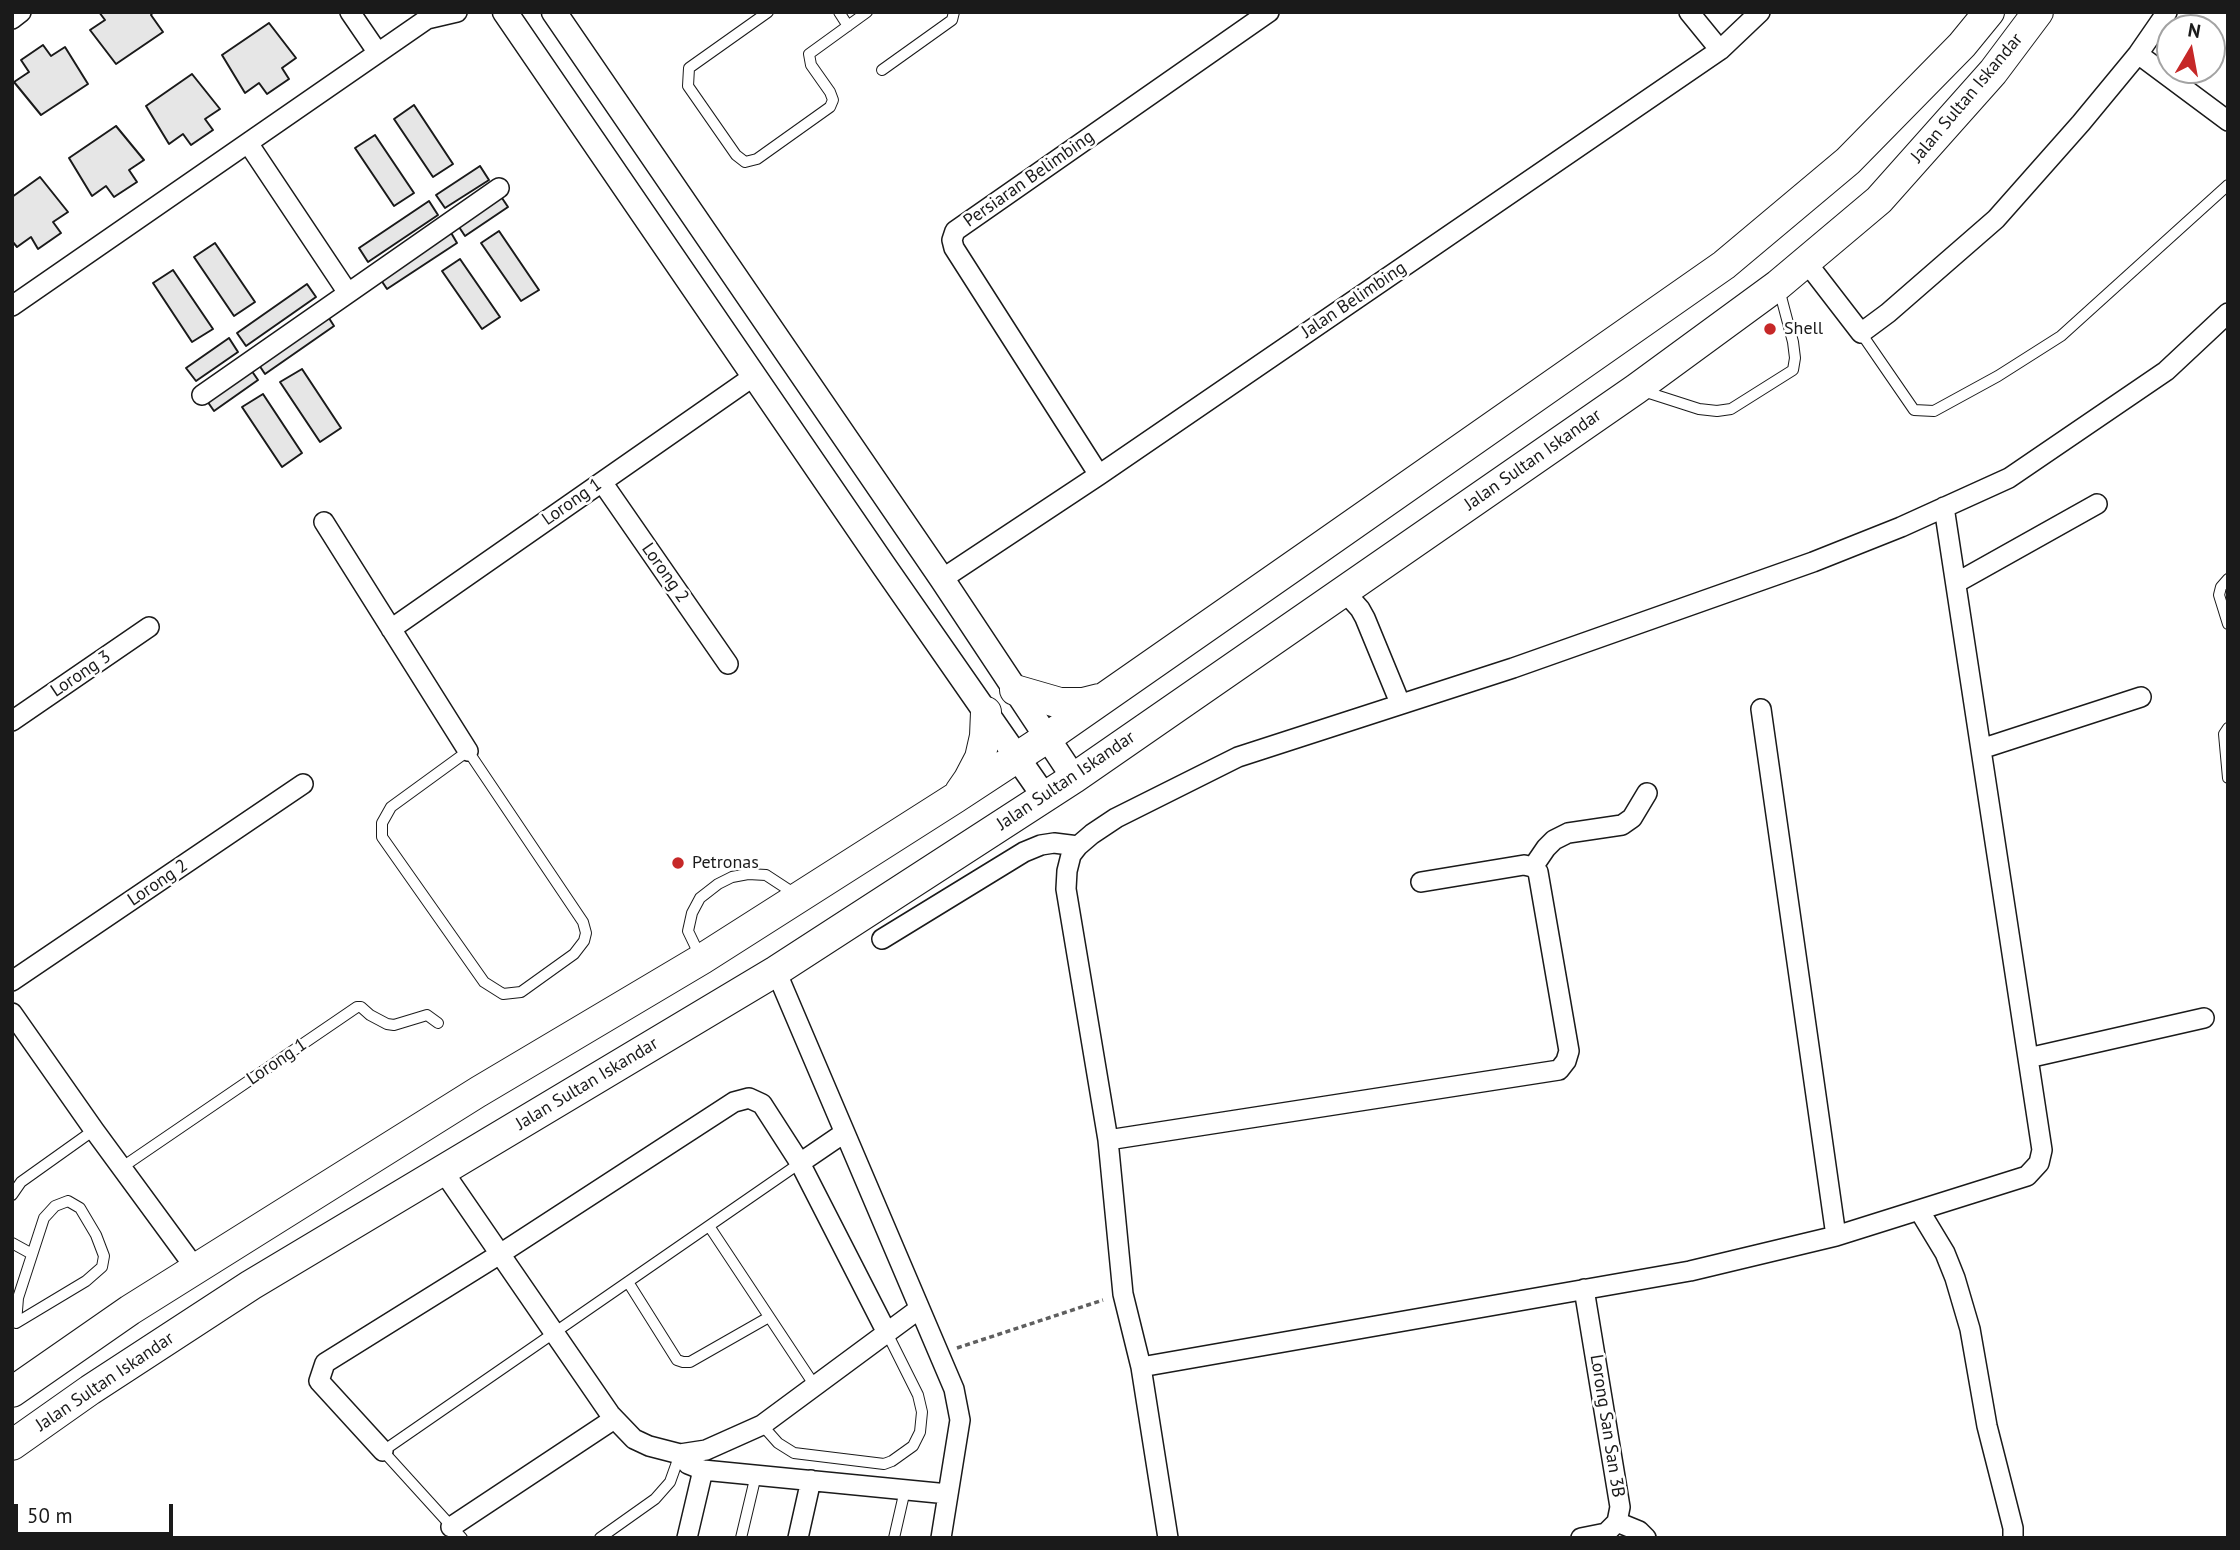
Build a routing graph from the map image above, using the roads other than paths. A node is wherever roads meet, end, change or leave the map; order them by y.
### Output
1 (21, 12) edge
2 (350, 12) edge
3 (457, 12) edge
4 (505, 12) edge
5 (768, 12) edge
6 (839, 12) edge
7 (867, 12) edge
8 (954, 12) edge
9 (1269, 12) edge
10 (1689, 12) edge
11 (1760, 12) edge
12 (1989, 12) edge
13 (2038, 12) edge
14 (2167, 12) edge
15 (429, 15) edge
16 (559, 15) edge
17 (12, 19) edge
18 (848, 26) junction
19 (1720, 50) junction
20 (378, 53) junction
21 (2138, 54) junction
22 (882, 70) dead end
23 (2228, 121) edge
24 (248, 143) junction
25 (2228, 185) edge
26 (499, 188) dead end
27 (1807, 263) junction
28 (1778, 285) junction
29 (348, 293) junction
30 (12, 306) edge
31 (2228, 313) edge
32 (1861, 333) junction
33 (754, 376) junction
34 (1636, 389) junction
35 (202, 395) dead end
36 (1099, 475) junction
37 (602, 482) junction
38 (2097, 504) dead end
39 (1944, 507) junction
40 (324, 522) dead end
41 (942, 579) junction
42 (2228, 579) edge
43 (1956, 583) junction
44 (1344, 591) junction
45 (2228, 624) edge
46 (149, 628) dead end
47 (391, 629) junction
48 (728, 664) dead end
49 (1015, 690) junction
50 (2141, 697) dead end
51 (1104, 698) junction
52 (1400, 703) junction
53 (1761, 709) dead end
54 (986, 712) junction
55 (12, 721) edge
56 (2228, 728) edge
57 (1048, 737) junction
58 (1981, 749) junction
59 (468, 751) junction
60 (1018, 756) junction
61 (1074, 778) junction
62 (2228, 778) edge
63 (303, 784) dead end
64 (1647, 793) dead end
65 (1044, 796) junction
66 (955, 798) junction
67 (1078, 846) junction
68 (1533, 867) junction
69 (1421, 882) dead end
70 (800, 897) junction
71 (882, 939) dead end
72 (702, 959) junction
73 (775, 971) junction
74 (12, 981) edge
75 (12, 1013) edge
76 (2204, 1018) dead end
77 (438, 1023) dead end
78 (2028, 1058) junction
79 (94, 1130) junction
80 (844, 1133) junction
81 (1108, 1140) junction
82 (800, 1163) junction
83 (121, 1168) junction
84 (443, 1171) junction
85 (16, 1179) edge
86 (12, 1195) edge
87 (1919, 1210) junction
88 (709, 1226) junction
89 (1836, 1236) junction
90 (12, 1243) edge
91 (32, 1254) junction
92 (500, 1254) junction
93 (196, 1269) junction
94 (628, 1282) junction
95 (1584, 1289) junction
96 (919, 1309) junction
97 (769, 1317) junction
98 (14, 1326) edge
99 (556, 1332) junction
100 (887, 1333) junction
101 (1141, 1367) junction
102 (815, 1387) junction
103 (12, 1392) edge
104 (614, 1419) junction
105 (762, 1425) junction
106 (12, 1445) edge
107 (383, 1451) junction
108 (680, 1454) junction
109 (703, 1470) junction
110 (757, 1475) junction
111 (811, 1480) junction
112 (905, 1490) junction
113 (948, 1494) junction
114 (1617, 1522) junction
115 (457, 1532) edge
116 (684, 1535) edge
117 (600, 1538) edge
118 (741, 1538) edge
119 (798, 1538) edge
120 (894, 1538) edge
121 (941, 1538) edge
122 (1168, 1538) edge
123 (1581, 1538) edge
124 (1646, 1538) edge
125 (2013, 1538) edge

1 - 17 street
2 - 20 street
3 - 15 street
4 - 33 street
5 - 18 lane
6 - 18 lane
7 - 18 lane
8 - 22 lane
9 - 36 street, Persiaran Belimbing
10 - 19 street
11 - 19 street, Jalan Belimbing
12 - 51 main road
13 - 27 main road, Jalan Sultan Iskandar
14 - 21 street
15 - 20 street
16 - 41 street
19 - 36 street, Jalan Belimbing
20 - 24 street
21 - 23 street
21 - 32 street
24 - 29 street
24 - 30 street
25 - 32 lane
26 - 29 street
27 - 28 main road, Jalan Sultan Iskandar
27 - 32 street
28 - 34 main road, Jalan Sultan Iskandar
28 - 34 lane
29 - 35 street
31 - 39 street
33 - 37 street, Lorong 1
33 - 54 street
34 - 44 main road, Jalan Sultan Iskandar
36 - 41 street, Jalan Belimbing
37 - 47 street, Lorong 1
37 - 48 street, Lorong 2
38 - 43 street
39 - 43 street
39 - 52 street
40 - 47 street
41 - 49 street
42 - 45 lane
43 - 58 street
44 - 52 street
44 - 61 main road, Jalan Sultan Iskandar
46 - 55 street, Lorong 3
47 - 59 street
49 - 51 main road
49 - 57 street
50 - 58 street
51 - 57 main road
52 - 67 street
53 - 89 street
54 - 60 street
54 - 66 main road
56 - 62 lane
57 - 60 main road
57 - 61 street
58 - 78 street
59 - 59 lane
60 - 65 street
60 - 66 main road
61 - 65 main road, Jalan Sultan Iskandar
63 - 74 street, Lorong 2
64 - 68 street
65 - 73 main road, Jalan Sultan Iskandar
66 - 70 main road
67 - 71 street
67 - 81 street
68 - 69 street
68 - 81 street
70 - 72 main road
70 - 72 lane
72 - 93 main road
73 - 80 street
73 - 84 main road, Jalan Sultan Iskandar
75 - 79 street
76 - 78 street
77 - 83 lane, Lorong 1
78 - 87 street
79 - 83 street
79 - 85 lane
80 - 82 street
80 - 96 street
81 - 101 street
82 - 88 lane
82 - 92 street
82 - 100 street
83 - 93 street
84 - 92 street
84 - 106 main road, Jalan Sultan Iskandar
85 - 86 lane
87 - 89 street
87 - 125 street
88 - 94 lane
88 - 97 lane
89 - 95 street
90 - 91 lane
91 - 98 lane
91 - 98 lane
92 - 99 street
92 - 107 street
93 - 103 main road
94 - 97 lane
94 - 99 lane
95 - 101 street
95 - 114 street, Lorong San San 3B
96 - 100 street
96 - 113 street
97 - 102 lane
99 - 104 street
99 - 107 lane
100 - 102 street
100 - 105 lane
101 - 122 street
102 - 105 street
104 - 108 street
104 - 115 street
105 - 108 street
107 - 115 lane
108 - 109 street
108 - 117 lane
109 - 110 street
109 - 116 street
110 - 111 street
110 - 118 lane
111 - 112 street
111 - 119 street
112 - 113 street
112 - 120 lane
113 - 121 street
114 - 123 street, Lorong San San 3B
114 - 124 street

